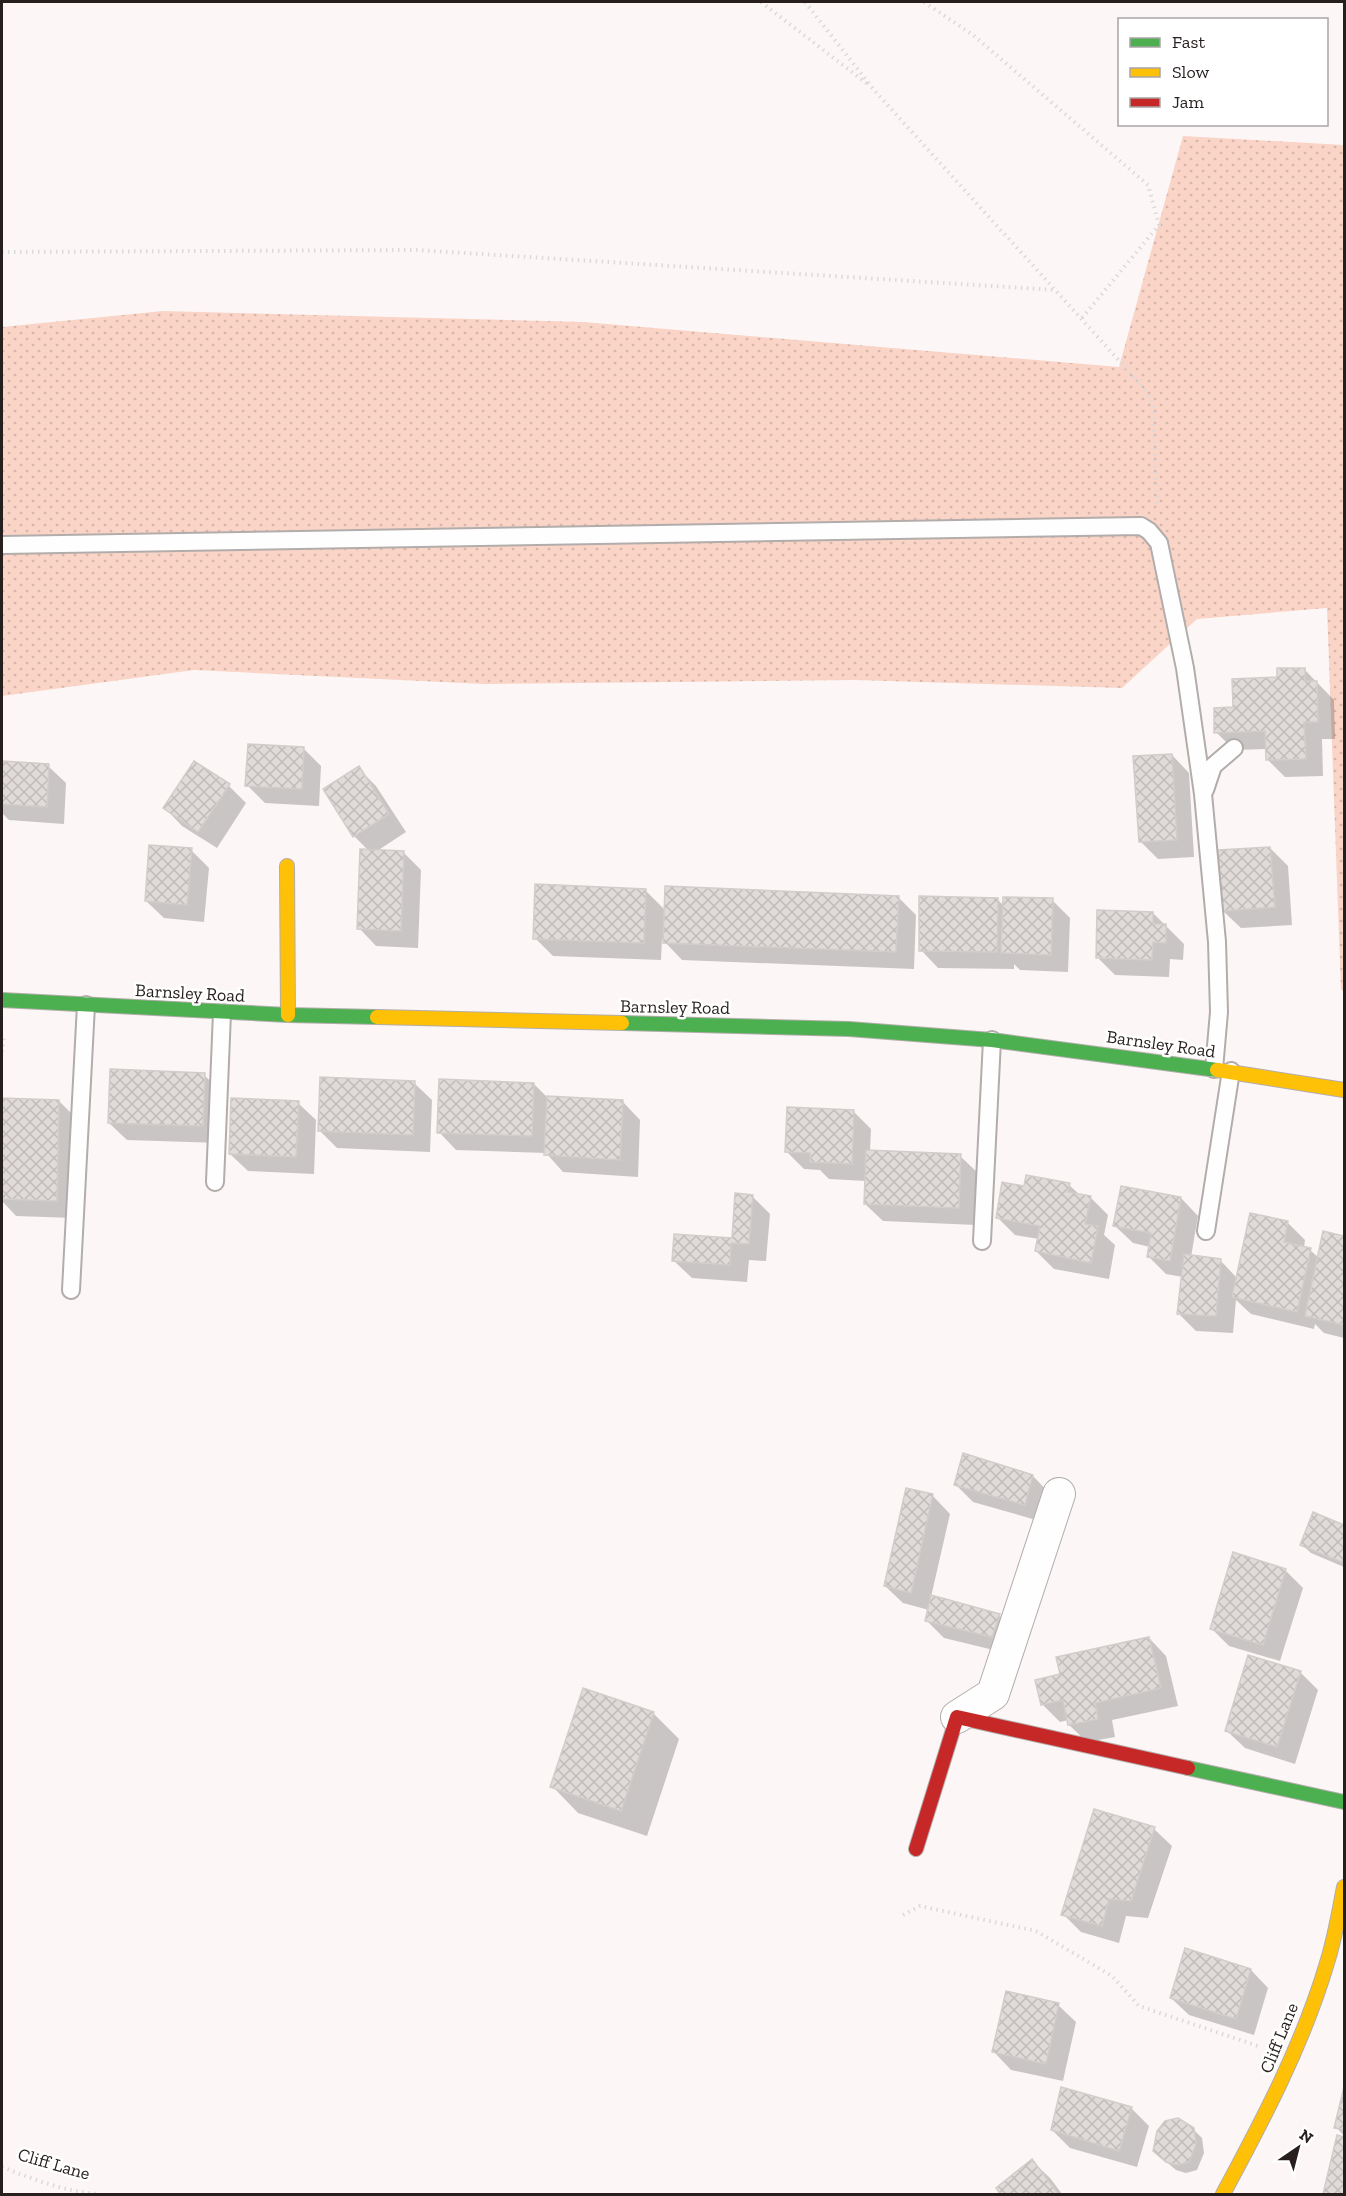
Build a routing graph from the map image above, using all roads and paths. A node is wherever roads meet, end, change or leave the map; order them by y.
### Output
1 (761, 2) edge
2 (805, 2) edge
3 (924, 2) edge
4 (874, 90) junction
5 (2, 252) edge
6 (1056, 290) junction
7 (1082, 318) junction
8 (1159, 543) junction
9 (2, 545) edge
10 (1234, 748) dead end
11 (1203, 794) junction
12 (287, 866) dead end
13 (2, 1000) edge
14 (86, 1005) junction
15 (222, 1012) junction
16 (288, 1015) junction
17 (992, 1040) junction
18 (1214, 1069) junction
19 (1231, 1071) junction
20 (1344, 1090) edge
21 (215, 1182) dead end
22 (1206, 1231) dead end
23 (982, 1242) dead end
24 (71, 1290) dead end
25 (1059, 1494) dead end
26 (957, 1717) junction
27 (1344, 1802) edge
28 (916, 1849) dead end
29 (1344, 1887) edge
30 (903, 1915) dead end
31 (1334, 1976) edge
32 (1293, 2058) junction
33 (2, 2167) edge
34 (97, 2194) edge
35 (1223, 2194) edge

1 - 4 path
2 - 4 path
3 - 7 path
4 - 6 path
5 - 6 path
6 - 7 path
7 - 8 path
8 - 9 lane
8 - 11 lane
10 - 11 lane
11 - 18 lane
12 - 16 main road
13 - 14 main road, Barnsley Road
14 - 15 main road, Barnsley Road
14 - 24 lane
15 - 16 main road, Barnsley Road
15 - 21 lane
16 - 17 main road, Barnsley Road
17 - 18 main road, Barnsley Road
17 - 23 lane
18 - 19 main road, Barnsley Road
19 - 20 main road, Barnsley Road
19 - 22 lane
25 - 26 street
26 - 27 main road
26 - 28 main road
29 - 31 main road, Cliff Lane
30 - 32 path
31 - 32 main road, Cliff Lane
32 - 35 main road, Cliff Lane
33 - 34 path, Cliff Lane

